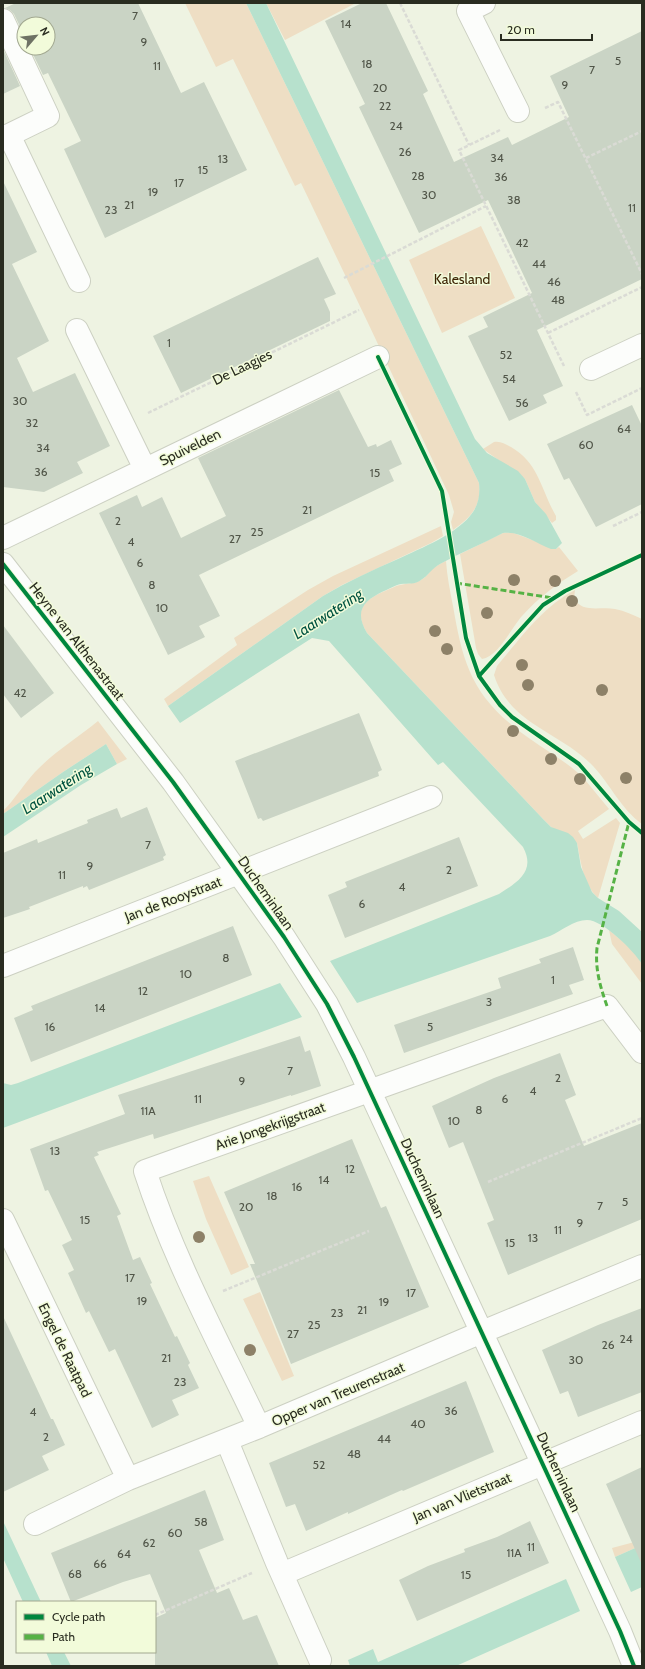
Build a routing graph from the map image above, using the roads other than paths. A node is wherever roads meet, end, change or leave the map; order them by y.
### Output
1 (484, 3) edge
2 (3, 20) edge
3 (520, 115) road end
4 (6, 136) edge
5 (78, 281) dead end
6 (77, 330) dead end
7 (642, 344) edge
8 (378, 357) dead end
9 (591, 370) dead end
10 (145, 469) junction
11 (3, 538) edge
12 (3, 564) edge
13 (134, 733) joint
14 (431, 797) dead end
15 (239, 873) junction
16 (3, 966) edge
17 (642, 1052) edge
18 (370, 1090) junction
19 (3, 1220) edge
20 (642, 1266) edge
21 (482, 1332) junction
22 (642, 1422) edge
23 (259, 1428) junction
24 (227, 1440) junction
25 (542, 1463) junction
26 (128, 1479) junction
27 (35, 1524) dead end
28 (280, 1568) junction
29 (320, 1660) dead end
30 (634, 1666) edge

1 - 3 street
2 - 4 street
4 - 5 street
6 - 10 street
7 - 9 street
8 - 10 street, Spuivelden
10 - 11 street, Spuivelden
12 - 13 street, Heyne van Althenastraat
13 - 15 street, Ducheminlaan
14 - 15 street, Jan de Rooystraat
15 - 16 street, Jan de Rooystraat
15 - 18 street, Ducheminlaan
17 - 18 street, Arie Jongekrijgstraat
18 - 21 street, Ducheminlaan
18 - 23 street, Arie Jongekrijgstraat
19 - 26 street, Engel de Raatpad
20 - 21 street, Opper van Treurenstraat
21 - 23 street, Opper van Treurenstraat
21 - 25 street, Ducheminlaan
22 - 25 street, Jan van Vlietstraat
23 - 24 street, Opper van Treurenstraat
24 - 26 street, Opper van Treurenstraat
24 - 28 street
25 - 28 street, Jan van Vlietstraat
25 - 30 street, Ducheminlaan
26 - 27 street, Opper van Treurenstraat
28 - 29 street

